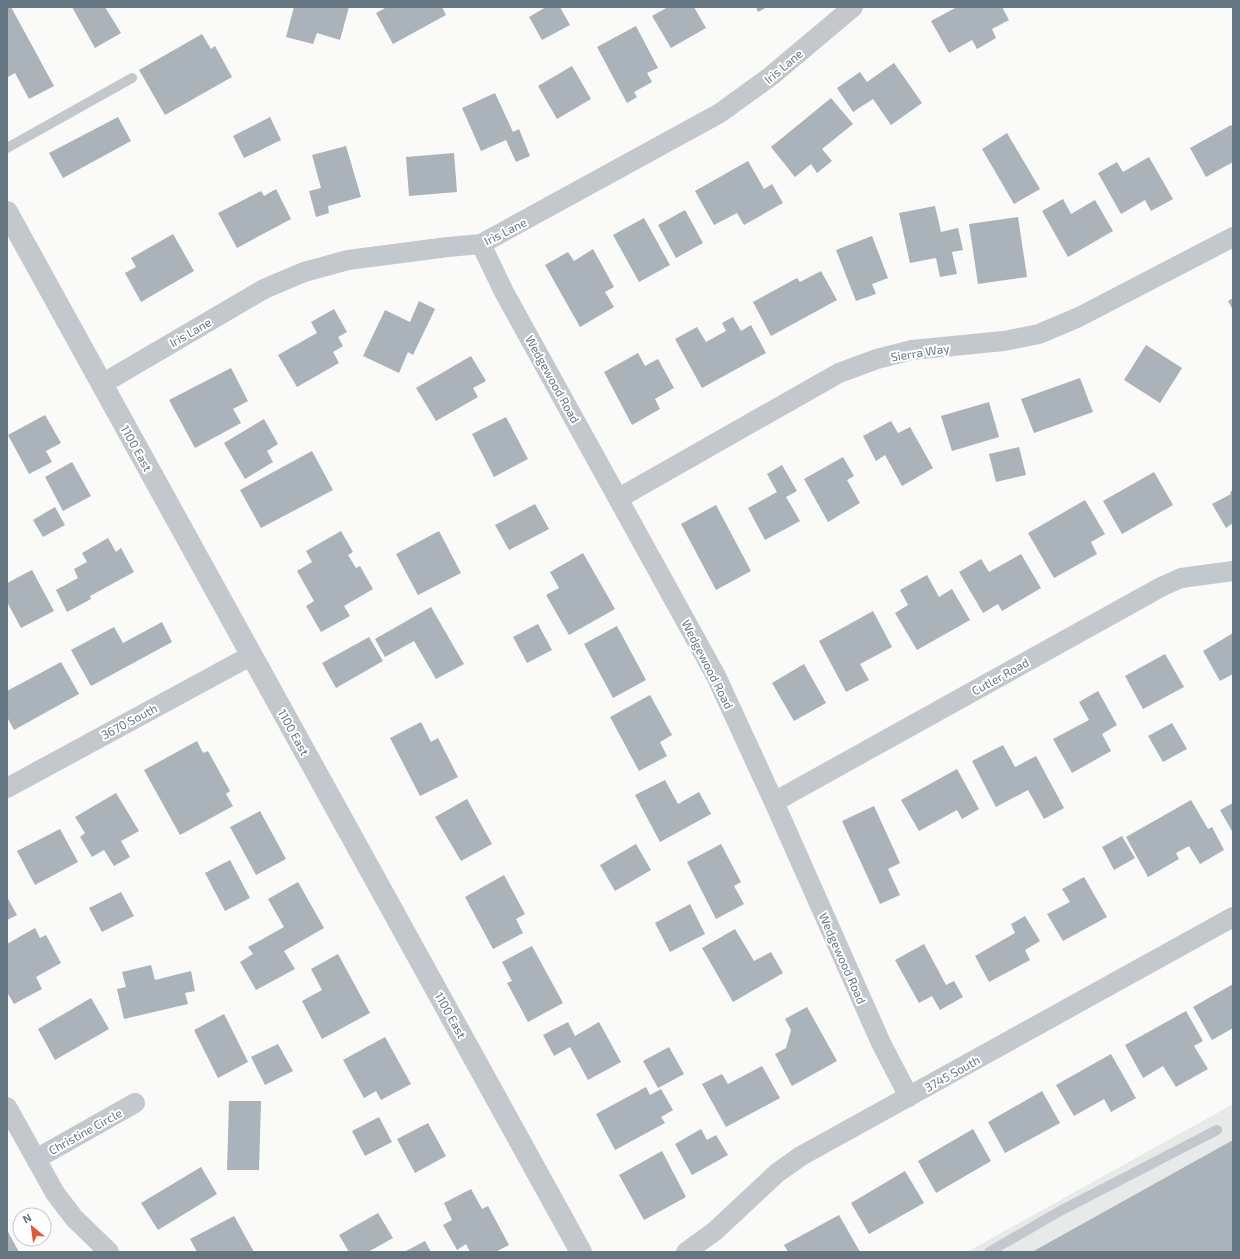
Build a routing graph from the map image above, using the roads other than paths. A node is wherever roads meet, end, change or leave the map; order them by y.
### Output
1 (853, 7) edge
2 (132, 78) dead end
3 (7, 148) edge
4 (7, 212) edge
5 (1233, 237) edge
6 (481, 244) junction
7 (102, 384) junction
8 (619, 498) junction
9 (1233, 571) edge
10 (252, 655) junction
11 (7, 788) edge
12 (774, 802) junction
13 (1233, 917) edge
14 (908, 1097) junction
15 (135, 1103) dead end
16 (7, 1107) edge
17 (1217, 1130) dead end
18 (36, 1159) junction
19 (109, 1252) edge
20 (581, 1252) edge
21 (686, 1252) edge
22 (989, 1252) edge

1 - 6 street, Iris Lane
2 - 3 lane
4 - 7 street, 1100 East
5 - 8 street, Sierra Way
6 - 7 street, Iris Lane
6 - 8 street, Wedgewood Road
7 - 10 street, 1100 East
8 - 12 street, Wedgewood Road
9 - 12 street, Cutler Road
10 - 11 street, 3670 South
10 - 20 street, 1100 East
12 - 14 street, Wedgewood Road
13 - 14 street, 3745 South
14 - 21 street, 3745 South
15 - 18 street, Christine Circle
16 - 18 street
17 - 22 lane
18 - 19 street

